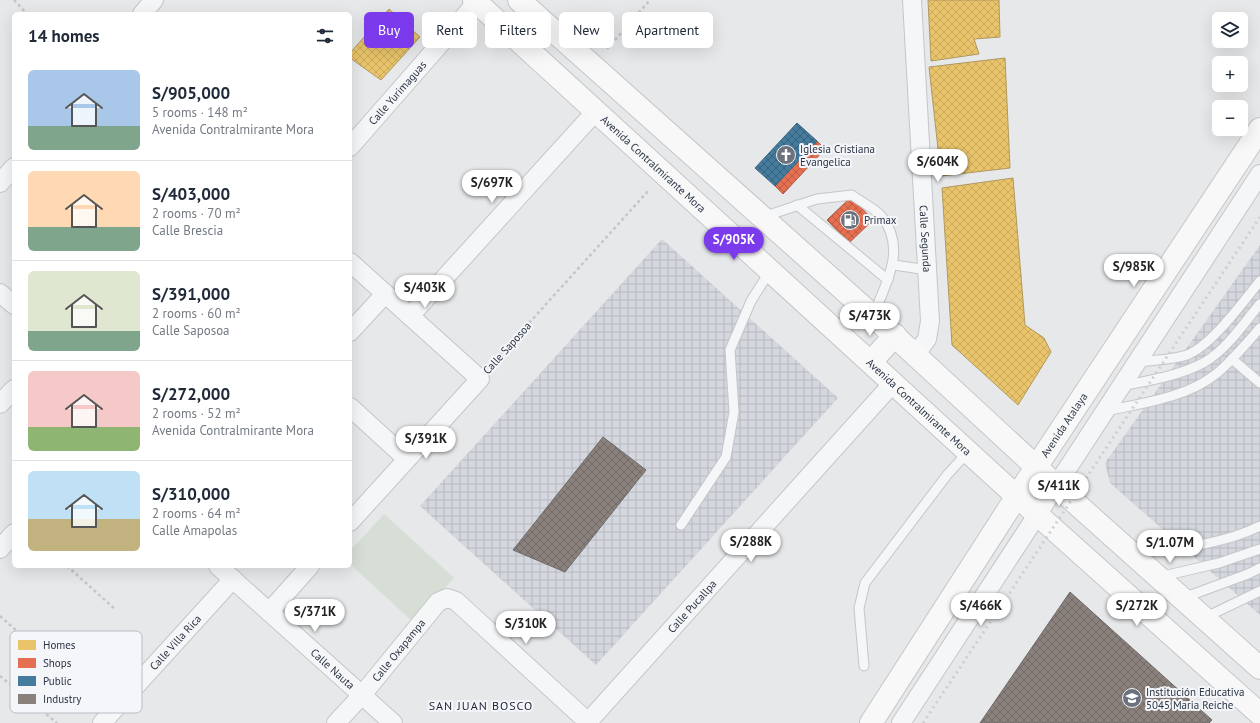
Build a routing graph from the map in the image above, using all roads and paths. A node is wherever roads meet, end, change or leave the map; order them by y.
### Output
1 (14, 0) edge
2 (154, 0) edge
3 (520, 0) edge
4 (650, 0) edge
5 (912, 0) edge
6 (475, 1) edge
7 (25, 12) edge
8 (144, 12) edge
9 (592, 65) junction
10 (596, 111) junction
11 (1260, 129) edge
12 (352, 145) edge
13 (665, 173) junction
14 (1260, 174) edge
15 (797, 205) junction
16 (762, 217) junction
17 (352, 264) edge
18 (894, 265) junction
19 (928, 270) junction
20 (770, 271) junction
21 (888, 280) junction
22 (1260, 282) edge
23 (0, 292) edge
24 (385, 294) junction
25 (12, 303) edge
26 (1260, 304) edge
27 (410, 316) junction
28 (873, 316) junction
29 (1260, 328) edge
30 (352, 330) edge
31 (895, 335) junction
32 (916, 354) junction
33 (1232, 359) junction
34 (871, 362) junction
35 (1137, 362) junction
36 (480, 379) junction
37 (894, 382) junction
38 (1260, 383) edge
39 (1121, 386) junction
40 (12, 391) edge
41 (0, 404) edge
42 (352, 409) edge
43 (1104, 411) junction
44 (968, 452) junction
45 (407, 459) junction
46 (1037, 466) junction
47 (1057, 484) junction
48 (1017, 496) junction
49 (1037, 514) junction
50 (352, 520) edge
51 (681, 525) dead end
52 (1260, 526) edge
53 (12, 535) edge
54 (0, 549) edge
55 (1260, 549) edge
56 (1132, 553) junction
57 (69, 568) edge
58 (220, 568) edge
59 (308, 568) edge
60 (1260, 568) edge
61 (1158, 577) junction
62 (233, 579) junction
63 (1260, 591) edge
64 (1183, 598) junction
65 (116, 610) dead end
66 (269, 612) junction
67 (0, 616) edge
68 (1204, 618) junction
69 (16, 631) edge
70 (864, 666) dead end
71 (1260, 668) edge
72 (0, 676) edge
73 (142, 679) edge
74 (10, 684) edge
75 (362, 695) junction
76 (1257, 706) edge
77 (45, 713) edge
78 (587, 722) edge
79 (57, 723) edge
80 (336, 723) edge
81 (393, 723) edge
82 (871, 723) edge
83 (900, 723) edge

1 - 7 path
2 - 8 street
3 - 9 main road
4 - 9 path
5 - 19 street, Calle Segunda
6 - 10 main road, Avenida Contralmirante Mora
6 - 12 street, Calle Yurimaguas
9 - 16 main road
10 - 13 main road, Avenida Contralmirante Mora
10 - 27 street
11 - 46 main road, Avenida Atalaya
13 - 20 main road, Avenida Contralmirante Mora
13 - 36 path, Calle Saposoa
14 - 35 street
15 - 16 lane
15 - 18 lane
15 - 21 lane
16 - 28 main road
17 - 24 street
18 - 19 lane
18 - 21 lane
19 - 32 street, Calle Segunda
20 - 34 main road, Avenida Contralmirante Mora
20 - 51 lane
21 - 28 lane
22 - 35 lane
23 - 25 street
24 - 27 street
24 - 30 street
26 - 39 lane
27 - 36 street
28 - 31 main road
29 - 33 lane
31 - 32 main road
31 - 34 main road
32 - 46 main road
33 - 38 lane
33 - 43 lane
34 - 37 main road, Avenida Contralmirante Mora
35 - 39 street
36 - 45 street, Calle Saposoa
37 - 44 main road, Avenida Contralmirante Mora
37 - 78 street, Calle Pucallpa
39 - 43 street
40 - 41 street
42 - 45 street
43 - 47 street
44 - 48 main road, Avenida Contralmirante Mora
44 - 70 lane
45 - 50 street, Calle Saposoa
46 - 47 main road
46 - 48 main road, Avenida Atalaya
47 - 49 street
47 - 56 main road
48 - 49 main road, Avenida Contralmirante Mora
48 - 82 main road, Avenida Atalaya
49 - 76 main road, Avenida Contralmirante Mora
49 - 83 street
52 - 56 lane
53 - 54 street
55 - 61 lane
56 - 61 main road
57 - 65 path
58 - 62 street, Calle Nauta
59 - 66 street
60 - 64 lane
61 - 64 main road
62 - 66 street, Calle Nauta
62 - 73 street, Calle Villa Rica
63 - 68 lane
64 - 68 main road
66 - 75 street, Calle Nauta
67 - 69 path
68 - 71 main road
72 - 74 path
75 - 78 street, Calle Oxapampa
75 - 80 street, Calle Oxapampa
75 - 81 street, Calle Nauta
77 - 79 path

